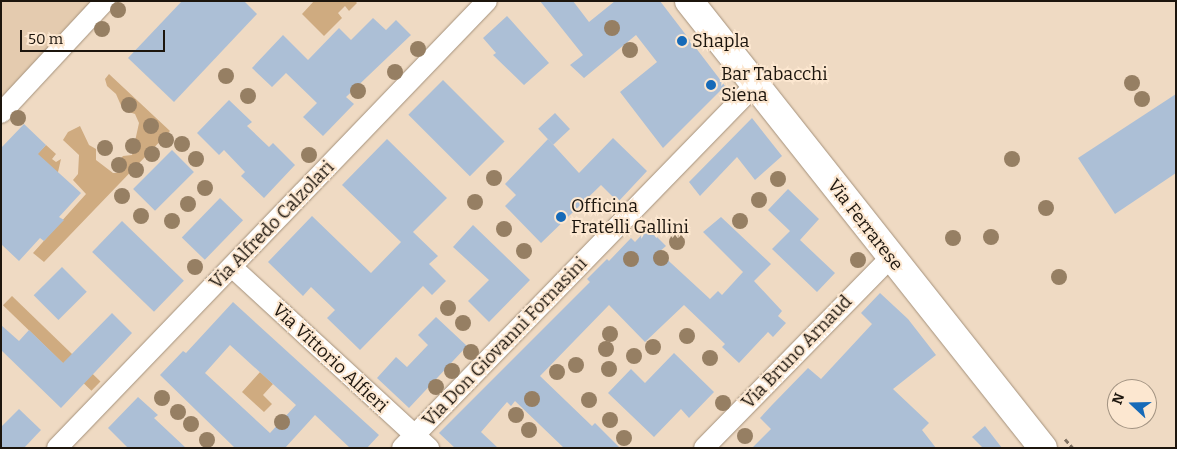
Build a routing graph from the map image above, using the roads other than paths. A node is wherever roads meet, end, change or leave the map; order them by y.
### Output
1 (106, 1) edge
2 (487, 1) edge
3 (689, 1) edge
4 (755, 85) junction
5 (1, 113) edge
6 (891, 257) junction
7 (232, 267) junction
8 (415, 444) edge
9 (57, 448) edge
10 (704, 448) edge
11 (1043, 448) edge

1 - 5 street
2 - 7 street, Via Alfredo Calzolari
3 - 4 main road, Via Ferrarese
4 - 6 main road, Via Ferrarese
4 - 8 street, Via Don Giovanni Fornasini
6 - 10 street, Via Bruno Arnaud
6 - 11 main road, Via Ferrarese
7 - 8 street, Via Vittorio Alfieri
7 - 9 street, Via Alfredo Calzolari

